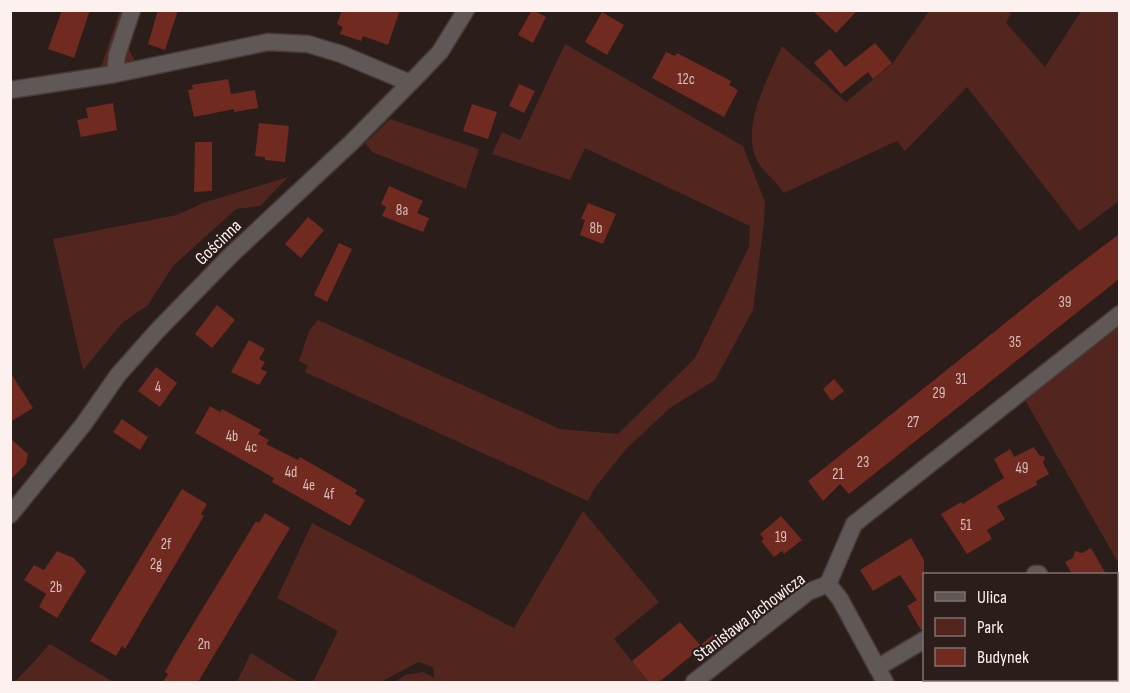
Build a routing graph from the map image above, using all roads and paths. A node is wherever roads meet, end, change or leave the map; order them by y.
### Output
1 (132, 10) edge
2 (466, 10) edge
3 (115, 74) junction
4 (410, 83) junction
5 (10, 90) edge
6 (1119, 314) edge
7 (10, 515) edge
8 (828, 584) junction
9 (923, 641) edge
10 (881, 676) edge
11 (694, 682) edge

1 - 3 street
2 - 4 street, Gościnna
3 - 4 street
3 - 5 street
4 - 7 street, Gościnna
6 - 8 street
8 - 10 street
8 - 11 street, Stanisława Jachowicza
9 - 10 street

